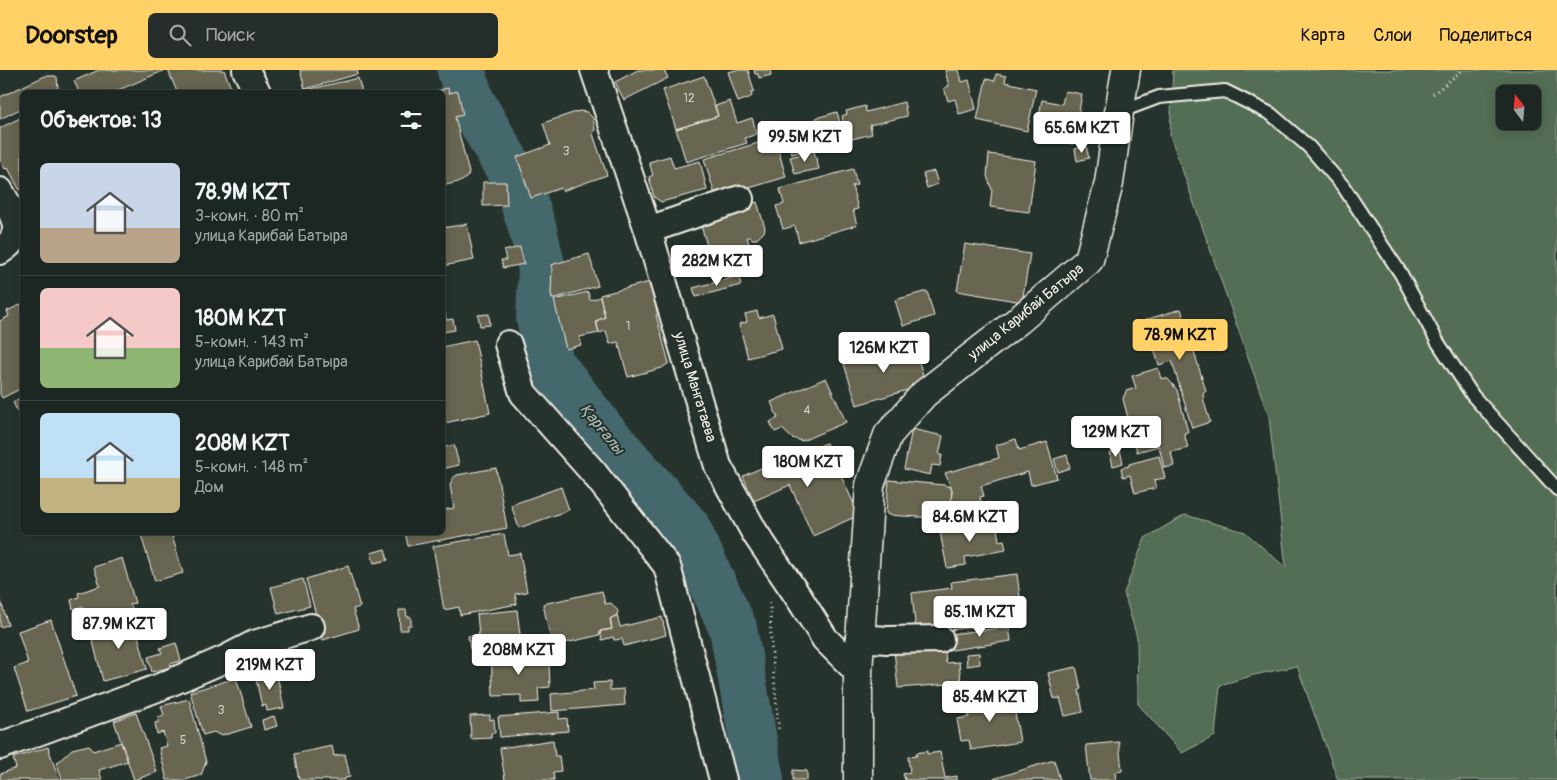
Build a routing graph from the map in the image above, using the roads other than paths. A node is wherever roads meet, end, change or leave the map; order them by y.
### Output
1 (246, 70) edge
2 (594, 70) edge
3 (1126, 70) edge
4 (256, 90) edge
5 (1119, 112) junction
6 (0, 191) edge
7 (740, 199) dead end
8 (648, 230) junction
9 (0, 251) edge
10 (508, 344) dead end
11 (1557, 489) edge
12 (311, 627) dead end
13 (859, 638) junction
14 (940, 638) dead end
15 (858, 672) junction
16 (0, 746) edge
17 (723, 780) edge
18 (858, 780) edge

1 - 4 street
2 - 8 street, улица Мангатаева
3 - 5 street, улица Карибай Батыра
5 - 11 lane
5 - 13 street, улица Карибай Батыра
6 - 9 street
7 - 8 street
8 - 15 street, улица Мангатаева
10 - 17 street
12 - 16 street
13 - 14 street
13 - 15 street, улица Карибай Батыра
15 - 18 street, улица Карибай Батыра

